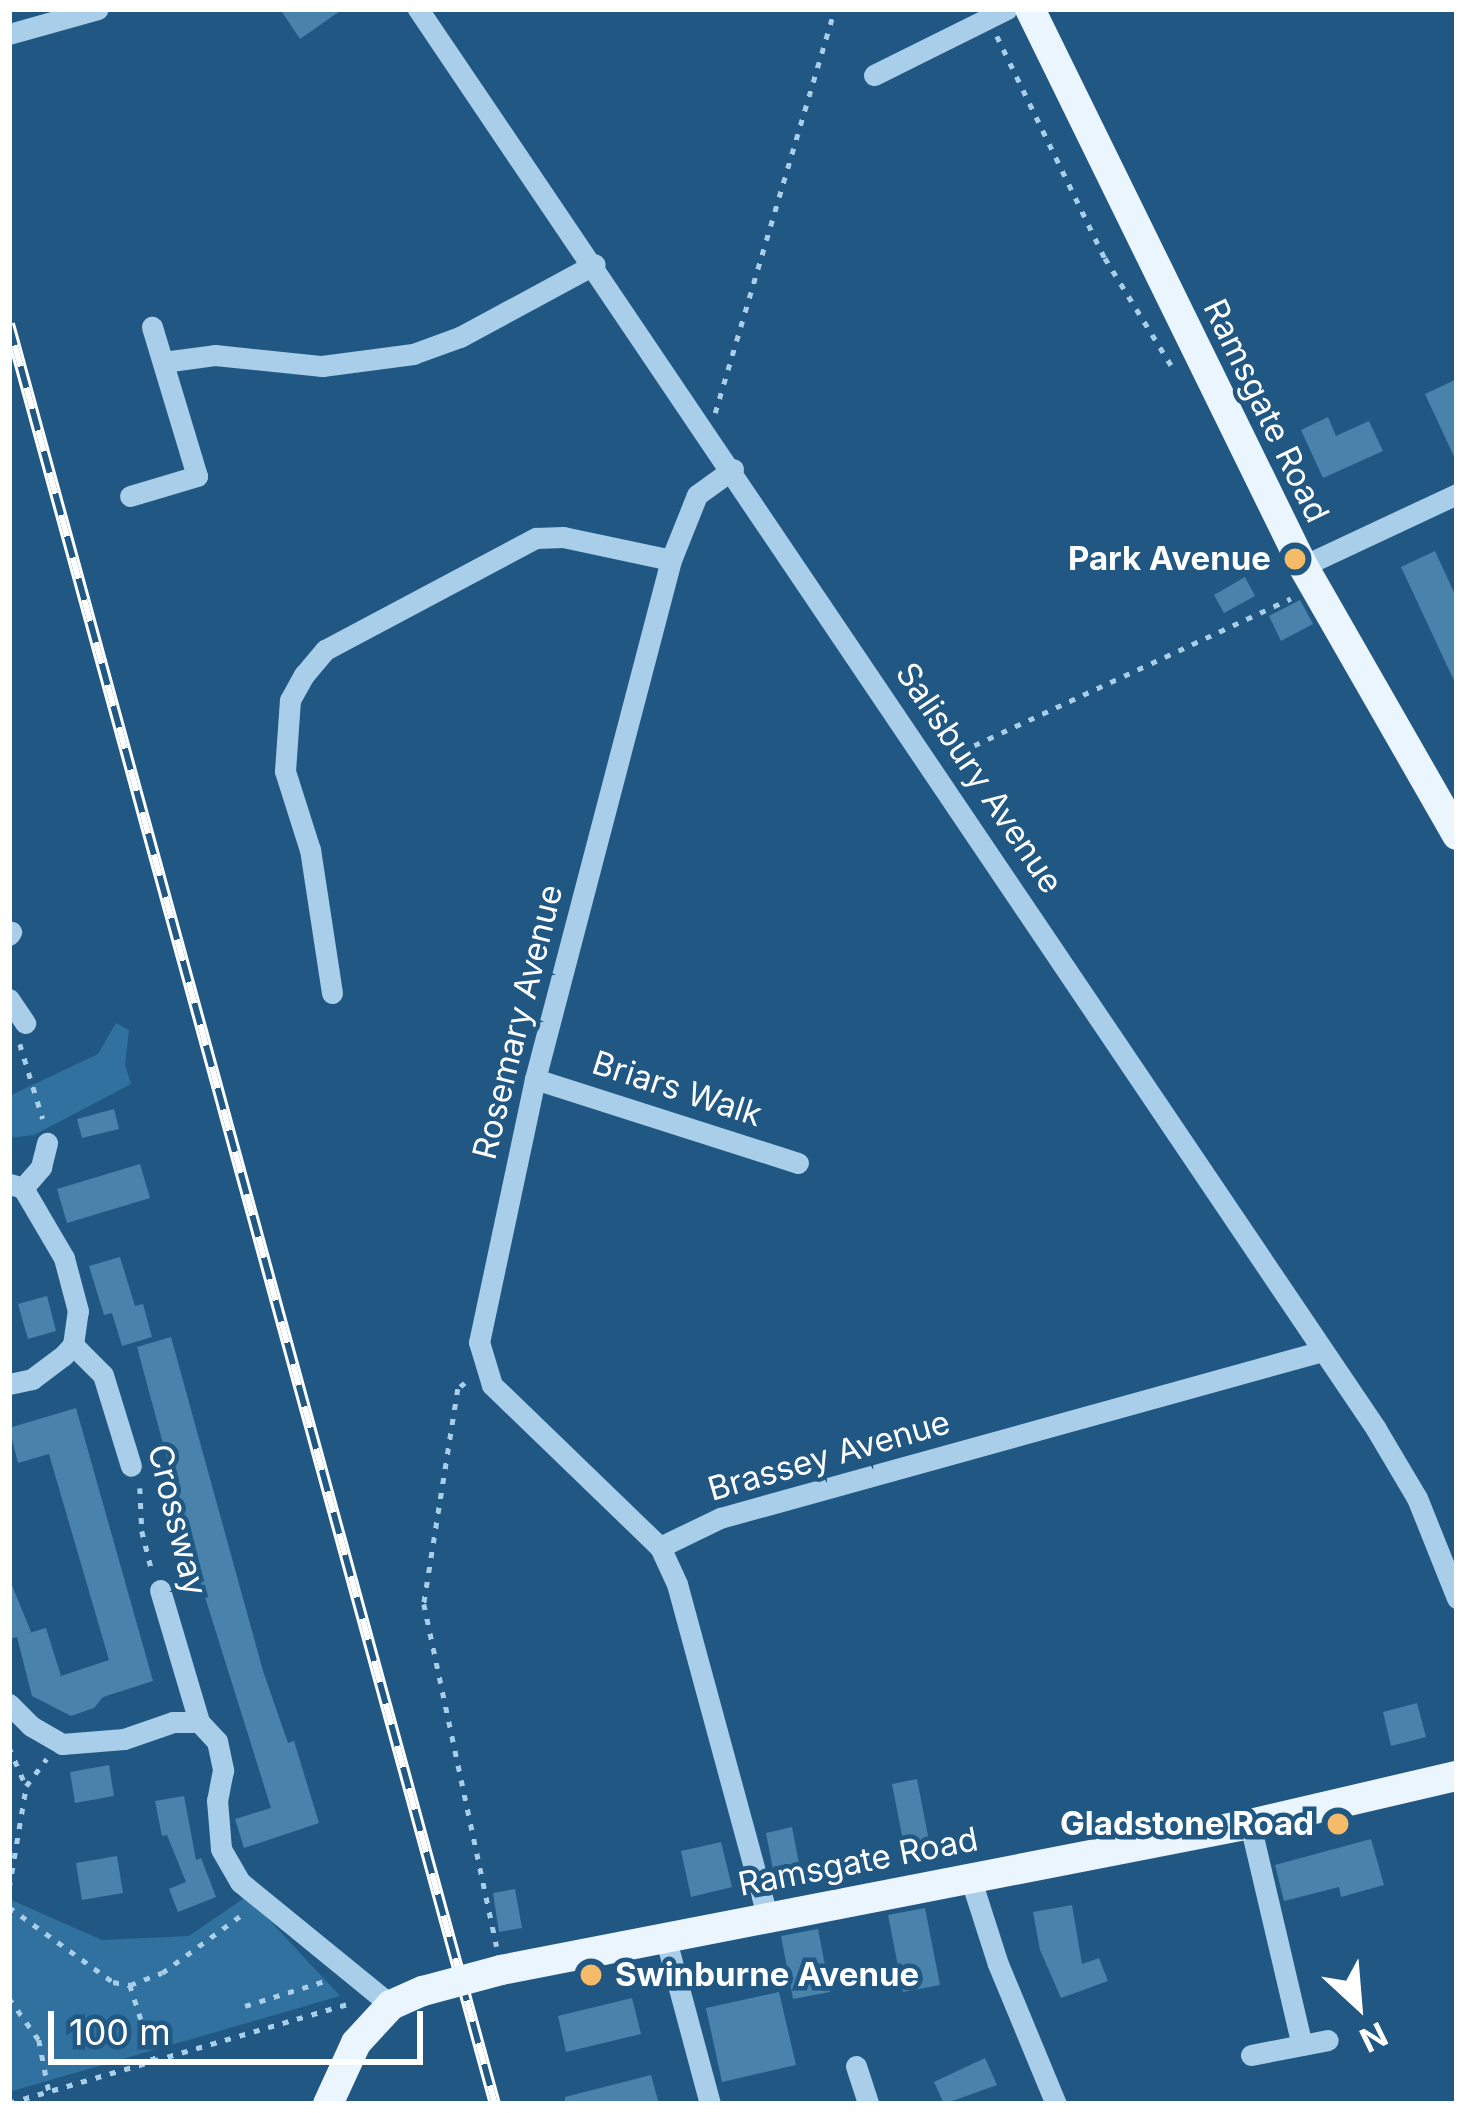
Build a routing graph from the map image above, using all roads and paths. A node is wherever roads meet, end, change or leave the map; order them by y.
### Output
1 (98, 9) edge
2 (418, 9) edge
3 (836, 9) edge
4 (1030, 9) edge
5 (998, 14) edge
6 (9, 34) edge
7 (872, 76) dead end
8 (595, 264) junction
9 (152, 327) dead end
10 (163, 362) junction
11 (1173, 368) dead end
12 (705, 428) junction
13 (733, 470) junction
14 (1457, 494) edge
15 (130, 496) dead end
16 (671, 560) junction
17 (1308, 575) junction
18 (931, 765) junction
19 (1457, 836) edge
20 (332, 993) dead end
21 (9, 999) edge
22 (25, 1023) joint
23 (535, 1078) junction
24 (47, 1143) joint
25 (798, 1163) dead end
26 (16, 1186) edge
27 (73, 1345) junction
28 (1319, 1352) junction
29 (484, 1368) junction
30 (9, 1384) edge
31 (131, 1466) joint
32 (660, 1547) junction
33 (160, 1590) joint
34 (1457, 1598) edge
35 (9, 1704) edge
36 (199, 1722) junction
37 (62, 1744) junction
38 (9, 1748) edge
39 (1457, 1776) edge
40 (26, 1786) junction
41 (1250, 1824) junction
42 (970, 1877) junction
43 (9, 1888) edge
44 (262, 1900) junction
45 (9, 1907) edge
46 (767, 1916) junction
47 (665, 1936) junction
48 (345, 1964) junction
49 (502, 1969) junction
50 (130, 1985) junction
51 (9, 1998) edge
52 (381, 1998) junction
53 (245, 2006) dead end
54 (1328, 2040) dead end
55 (1302, 2045) junction
56 (1251, 2055) dead end
57 (154, 2061) junction
58 (856, 2066) dead end
59 (50, 2092) junction
60 (9, 2103) edge
61 (1053, 2103) edge
62 (328, 2104) edge
63 (710, 2104) edge
64 (868, 2104) edge

1 - 6 street
2 - 8 street, Salisbury Avenue
3 - 12 path
4 - 17 main road, Ramsgate Road
5 - 7 street
5 - 11 path
8 - 10 street
8 - 12 street, Salisbury Avenue
9 - 10 street
10 - 15 street
12 - 13 street, Salisbury Avenue
13 - 16 street, Rosemary Avenue
13 - 18 street, Salisbury Avenue
14 - 17 street
16 - 20 street
16 - 23 street, Rosemary Avenue
17 - 18 path
17 - 19 main road, Ramsgate Road
18 - 28 street, Salisbury Avenue
21 - 22 street
22 - 24 path
23 - 25 street, Briars Walk
23 - 29 street, Rosemary Avenue
24 - 26 street
26 - 27 street
27 - 30 street
27 - 31 street, Crossway
28 - 32 street, Brassey Avenue
28 - 34 street, Salisbury Avenue
29 - 32 street
29 - 49 path
31 - 33 path, Crossway
32 - 46 street
33 - 36 street, Crossway
35 - 37 street
36 - 37 street
36 - 44 street, Crossway
37 - 40 path
38 - 40 path
39 - 41 main road, Ramsgate Road
40 - 43 path
41 - 42 main road, Ramsgate Road
41 - 55 street
42 - 46 main road, Ramsgate Road
42 - 61 street
44 - 48 street, Crossway
44 - 50 path
45 - 50 path
46 - 47 main road, Ramsgate Road
47 - 49 main road, Ramsgate Road
47 - 63 street
48 - 52 street, Crossway
48 - 53 path
49 - 52 main road, Ramsgate Road, bridge
50 - 57 path
51 - 59 path
52 - 57 path
52 - 62 main road, Ramsgate Road
54 - 55 street
55 - 56 street
57 - 59 path
58 - 64 street
59 - 60 path

